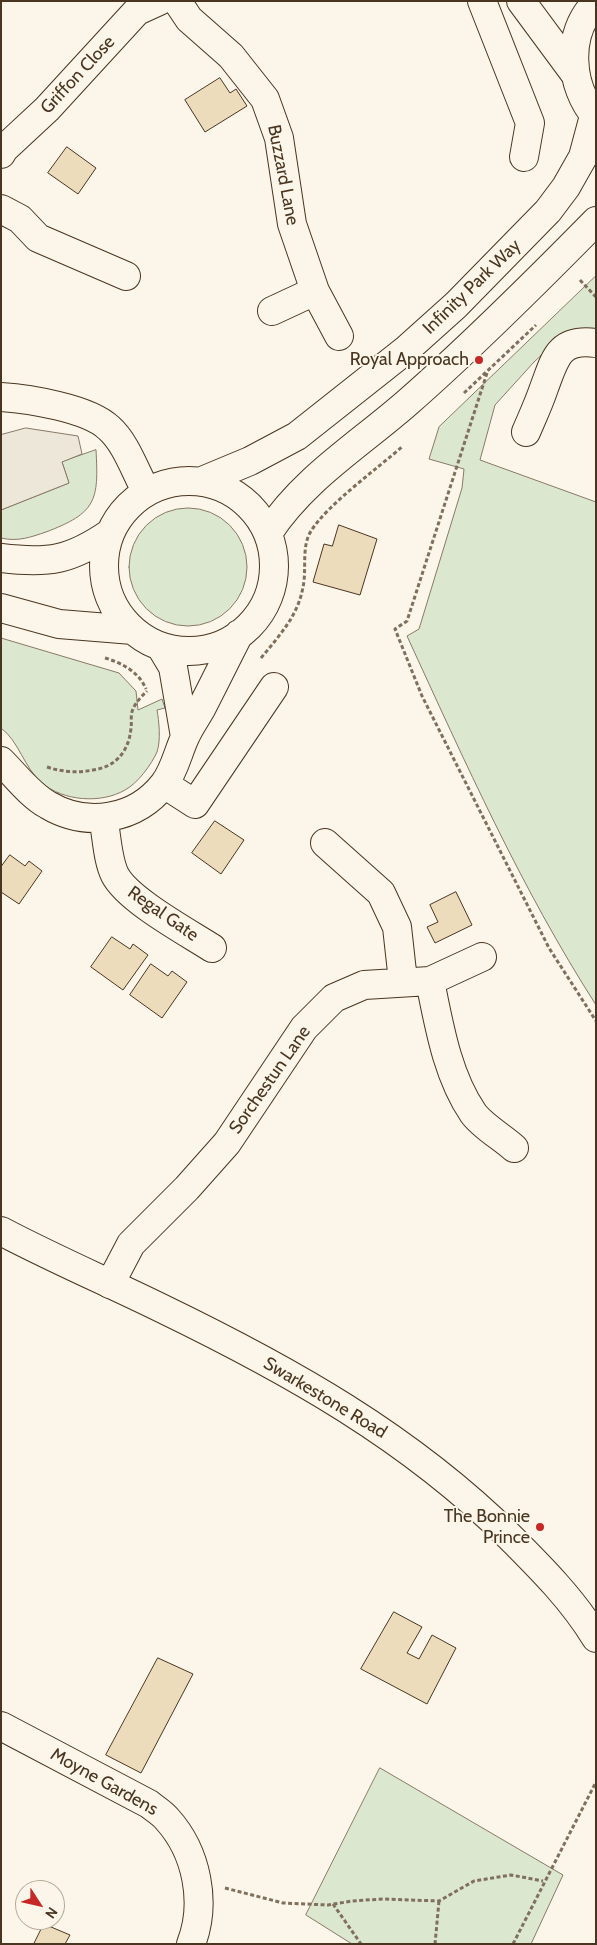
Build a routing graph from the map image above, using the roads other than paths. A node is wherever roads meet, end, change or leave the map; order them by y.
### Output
1 (159, 1) edge
2 (177, 1) edge
3 (482, 1) edge
4 (521, 1) edge
5 (596, 3) edge
6 (575, 74) junction
7 (595, 116) edge
8 (1, 154) edge
9 (524, 157) dead end
10 (10, 214) edge
11 (596, 221) edge
12 (126, 276) dead end
13 (315, 291) junction
14 (272, 311) dead end
15 (339, 336) dead end
16 (590, 342) edge
17 (1, 398) edge
18 (526, 432) dead end
19 (202, 481) junction
20 (146, 491) junction
21 (110, 533) junction
22 (268, 533) junction
23 (1, 558) edge
24 (1, 608) edge
25 (133, 630) junction
26 (239, 634) junction
27 (161, 647) junction
28 (274, 687) dead end
29 (185, 737) junction
30 (1, 761) edge
31 (164, 784) junction
32 (104, 818) junction
33 (325, 843) dead end
34 (212, 948) dead end
35 (482, 957) dead end
36 (403, 981) junction
37 (430, 981) junction
38 (514, 1148) dead end
39 (1, 1231) edge
40 (110, 1284) junction
41 (596, 1638) edge
42 (1, 1726) edge
43 (191, 1944) edge

1 - 8 street, Griffon Close
2 - 13 street, Buzzard Lane
3 - 9 street
4 - 6 street
5 - 6 street
6 - 7 street
7 - 19 street, Infinity Park Way
10 - 12 street
11 - 22 street
13 - 14 street
13 - 15 street, Buzzard Lane
16 - 18 street
17 - 20 street
19 - 20 street
19 - 22 street
20 - 21 street
21 - 23 street
21 - 25 street
22 - 26 street
24 - 25 street
25 - 27 street
26 - 27 street
26 - 29 street
27 - 29 street
28 - 31 street
29 - 31 street
30 - 32 street
31 - 32 street
32 - 34 street, Regal Gate
33 - 36 street
35 - 37 street, Sorchestun Lane
36 - 37 street, Sorchestun Lane
36 - 40 street, Sorchestun Lane
37 - 38 street
39 - 40 street, Swarkestone Road
40 - 41 street, Swarkestone Road
42 - 43 street, Moyne Gardens

